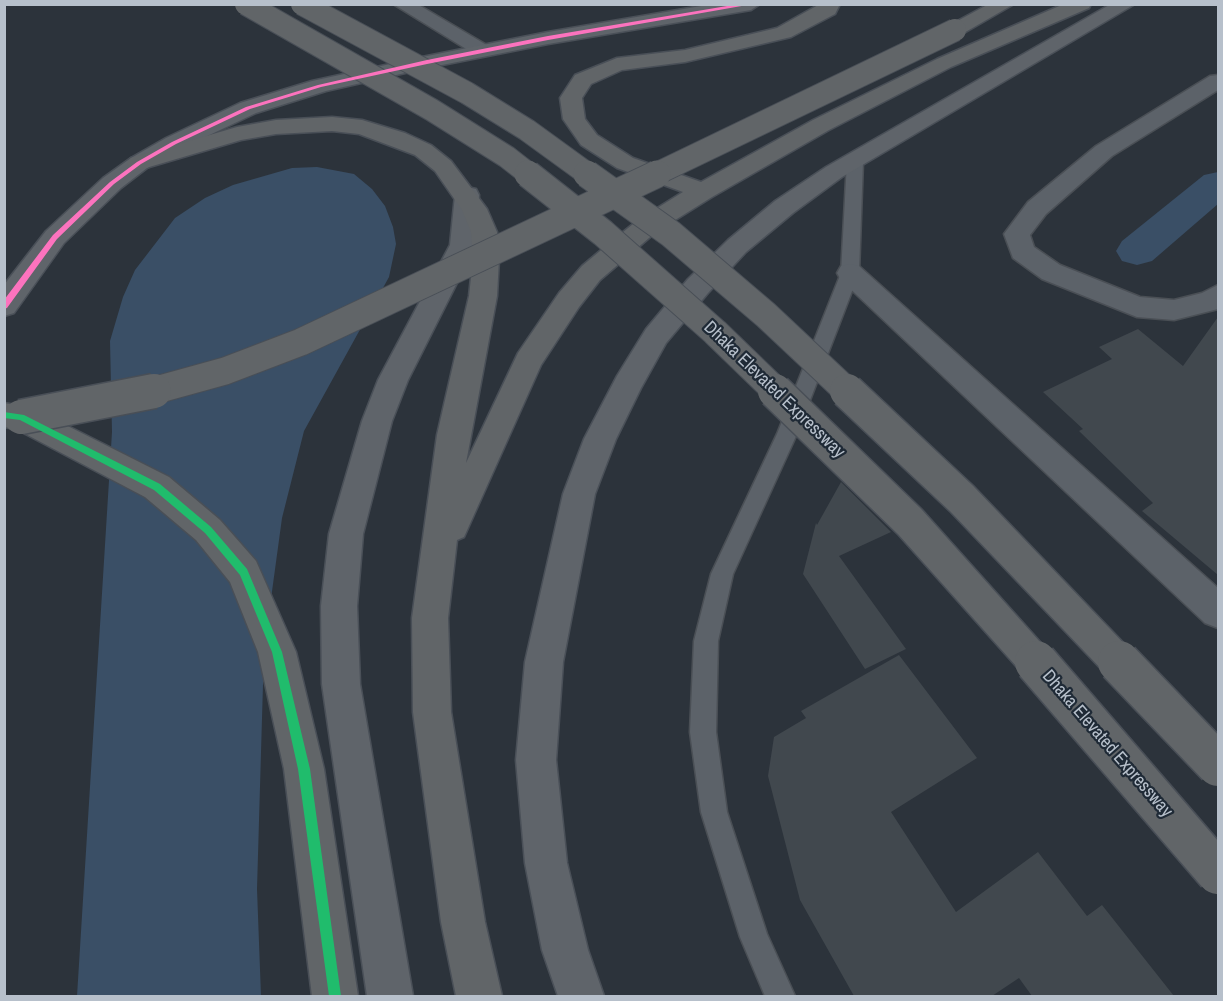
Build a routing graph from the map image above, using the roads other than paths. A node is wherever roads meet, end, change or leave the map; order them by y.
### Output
1 (246, 4) edge
2 (302, 4) edge
3 (402, 4) edge
4 (751, 4) edge
5 (830, 4) edge
6 (1005, 4) edge
7 (1082, 4) edge
8 (1126, 4) edge
9 (483, 51) junction
10 (1218, 81) edge
11 (855, 161) junction
12 (139, 162) junction
13 (703, 191) junction
14 (467, 195) junction
15 (850, 273) junction
16 (1218, 295) edge
17 (4, 306) edge
18 (13, 416) edge
19 (438, 558) junction
20 (1218, 611) edge
21 (1218, 765) edge
22 (1218, 873) edge
23 (335, 996) edge
24 (390, 996) edge
25 (479, 996) edge
26 (581, 996) edge
27 (780, 996) edge

1 - 22 highway, Dhaka Elevated Expressway, bridge
2 - 21 highway, bridge
3 - 9 street
4 - 9 main road
5 - 13 highway
6 - 18 highway, bridge
7 - 13 highway
8 - 11 main road
9 - 12 main road
10 - 16 street
11 - 15 lane
11 - 26 main road
12 - 14 highway
12 - 17 main road
13 - 19 highway
14 - 19 highway
14 - 24 main road
15 - 20 street
15 - 27 lane
18 - 23 highway
19 - 25 highway

